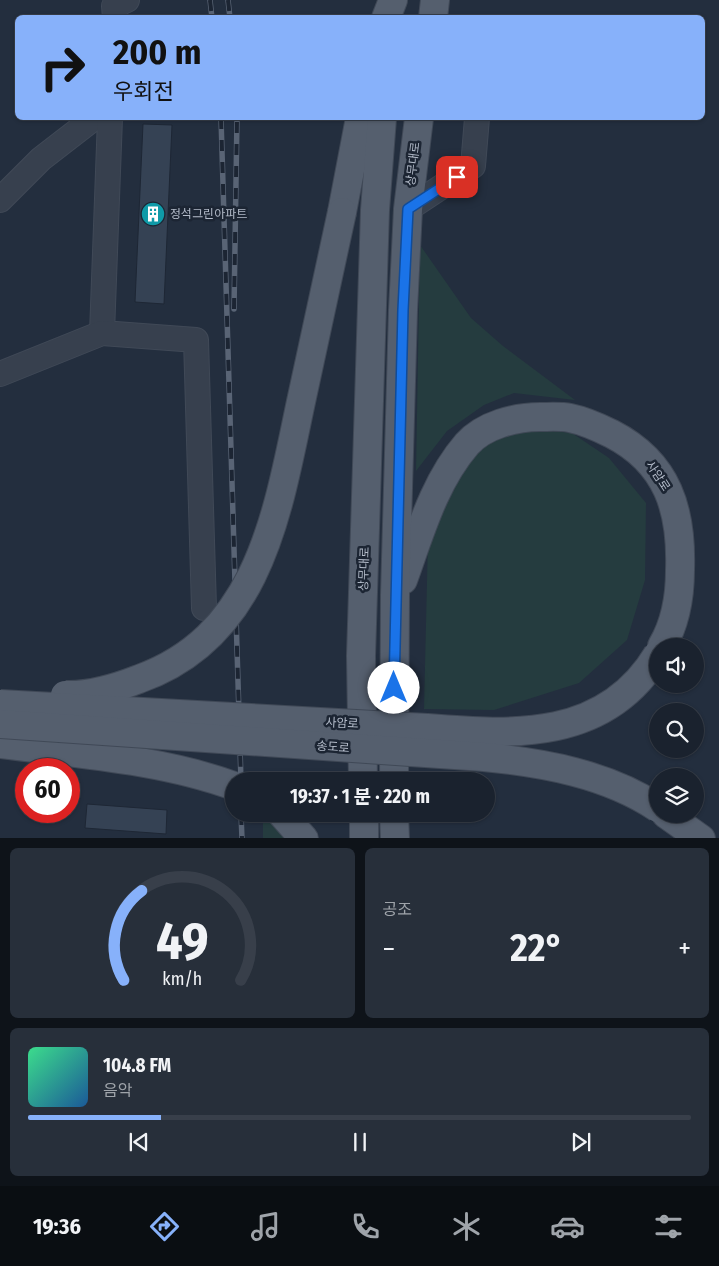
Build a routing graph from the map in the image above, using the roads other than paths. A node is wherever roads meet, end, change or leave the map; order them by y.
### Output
1 (395, 0) edge
2 (435, 0) edge
3 (388, 15) edge
4 (393, 15) edge
5 (433, 15) edge
6 (91, 120) edge
7 (110, 120) edge
8 (360, 120) edge
9 (382, 120) edge
10 (419, 120) edge
11 (477, 120) edge
12 (0, 200) edge
13 (408, 209) junction
14 (102, 333) junction
15 (0, 374) edge
16 (395, 595) junction
17 (204, 608) dead end
18 (665, 638) edge
19 (649, 667) edge
20 (0, 692) edge
21 (0, 704) edge
22 (0, 724) edge
23 (0, 744) edge
24 (363, 772) edge
25 (394, 772) edge
26 (225, 783) edge
27 (649, 802) edge
28 (289, 822) edge
29 (364, 822) edge
30 (394, 822) edge
31 (679, 823) edge
32 (304, 838) edge
33 (364, 838) edge
34 (395, 838) edge
35 (701, 838) edge

1 - 3 main road
1 - 4 main road
2 - 5 main road
6 - 12 street
7 - 14 street
8 - 20 main road, bridge
9 - 24 main road, 상무대로
10 - 13 main road, 상무대로
11 - 13 street
13 - 16 main road, 상무대로
14 - 15 street
14 - 17 street
16 - 18 main road, 사암로
16 - 25 main road, 상무대로
19 - 21 main road, 사암로, bridge
22 - 27 main road, 송도로, bridge
23 - 26 main road
28 - 32 main road
29 - 33 main road
30 - 34 main road
31 - 35 main road

